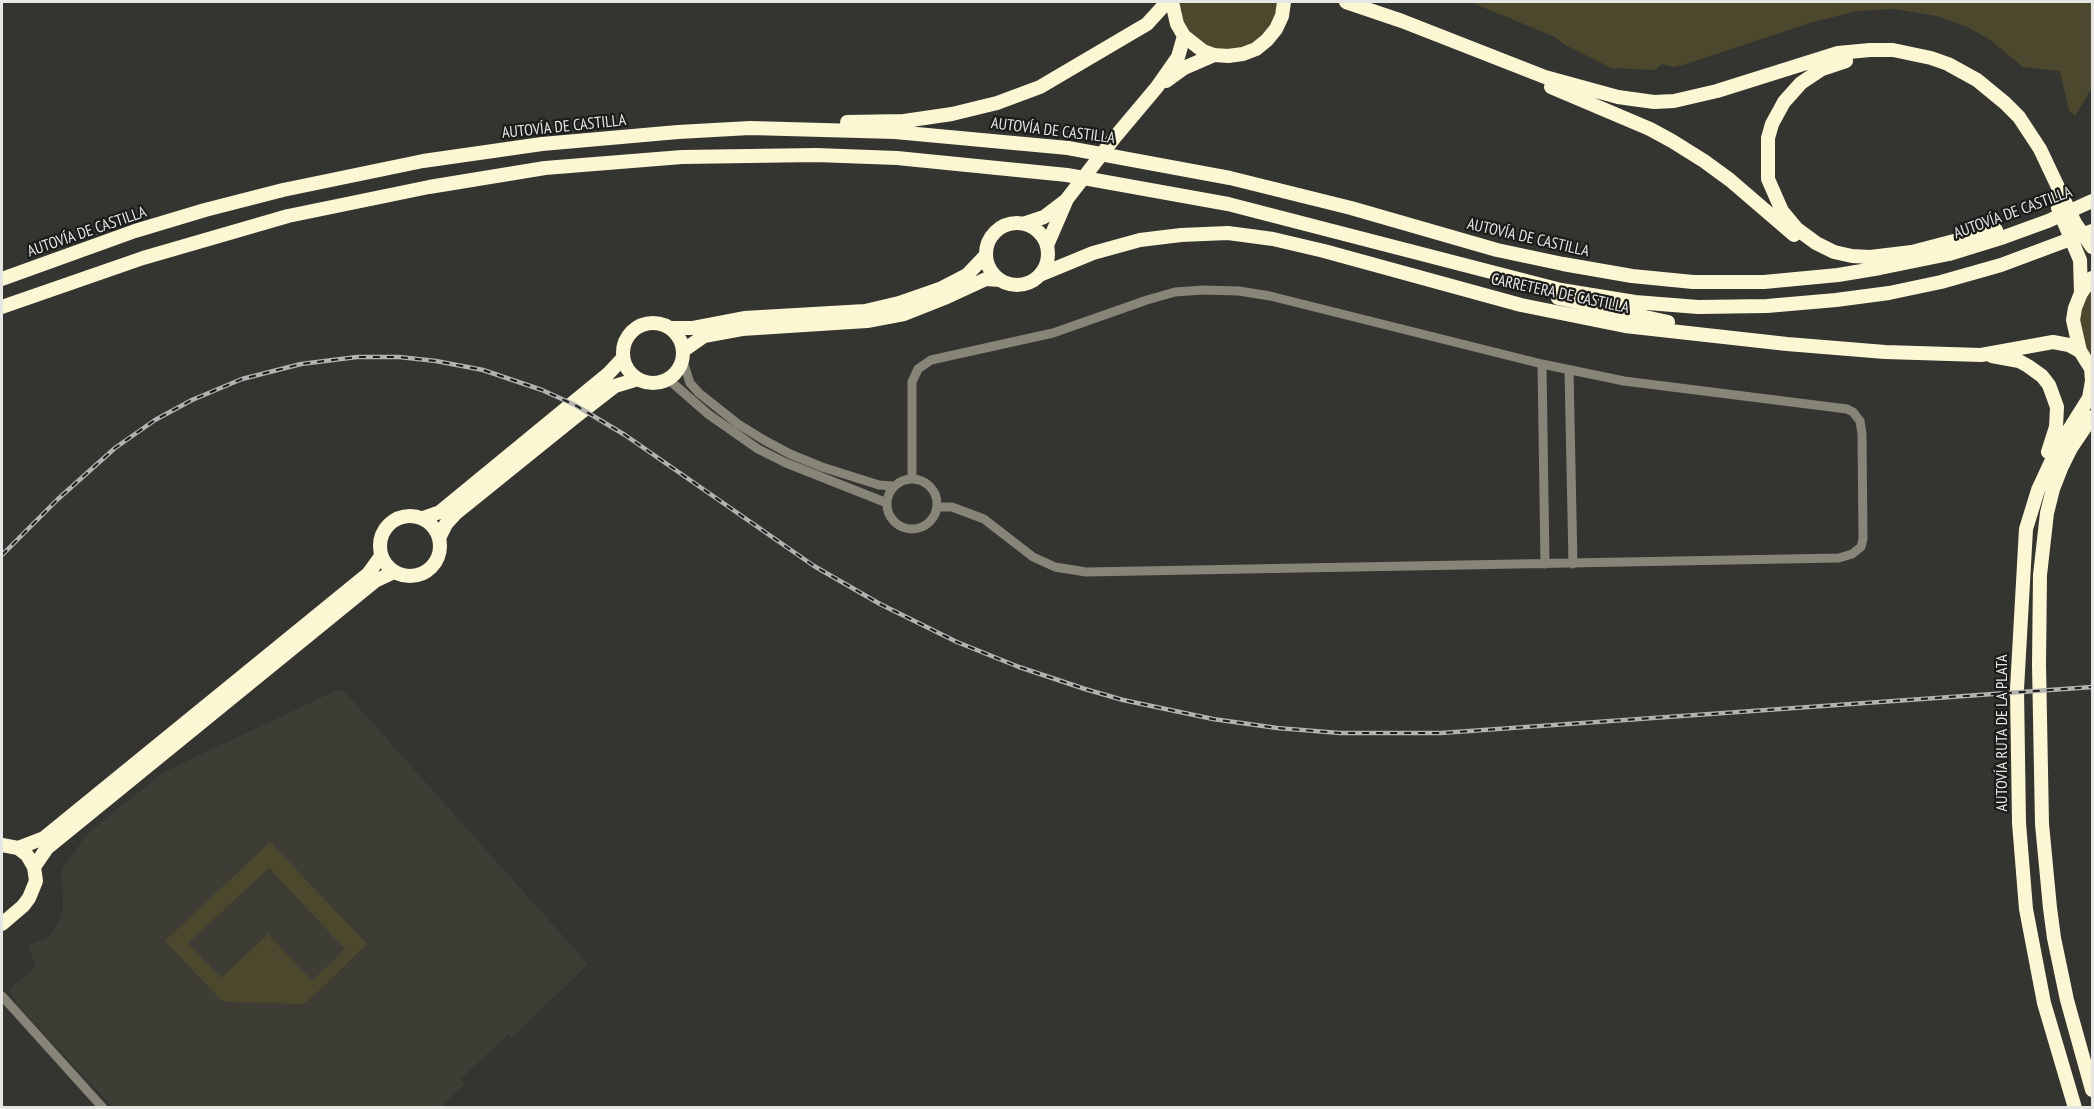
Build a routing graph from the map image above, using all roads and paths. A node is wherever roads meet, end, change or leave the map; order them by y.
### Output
1 (1167, 2) edge
2 (1172, 2) edge
3 (1284, 2) edge
4 (1346, 2) edge
5 (1184, 36) junction
6 (1452, 41) junction
7 (1214, 55) junction
8 (1158, 87) junction
9 (750, 128) junction
10 (2092, 192) edge
11 (1067, 199) junction
12 (2085, 202) edge
13 (2046, 217) junction
14 (1026, 223) junction
15 (2009, 227) junction
16 (2092, 231) edge
17 (1047, 243) junction
18 (2092, 247) edge
19 (986, 255) junction
20 (1438, 258) junction
21 (1042, 274) junction
22 (2092, 278) edge
23 (2, 279) edge
24 (1000, 280) junction
25 (2081, 293) junction
26 (2, 307) edge
27 (672, 328) junction
28 (1750, 339) junction
29 (2080, 351) junction
30 (1981, 355) junction
31 (683, 356) junction
32 (623, 358) junction
33 (1542, 364) junction
34 (2092, 369) edge
35 (1569, 370) junction
36 (638, 379) junction
37 (668, 379) junction
38 (596, 392) junction
39 (569, 413) junction
40 (2092, 417) edge
41 (912, 479) junction
42 (894, 486) junction
43 (887, 502) junction
44 (937, 507) junction
45 (423, 518) junction
46 (2026, 529) junction
47 (439, 538) junction
48 (381, 556) junction
49 (1545, 564) junction
50 (1573, 564) junction
51 (394, 572) junction
52 (2, 845) edge
53 (18, 848) junction
54 (34, 867) junction
55 (2, 924) edge
56 (2, 996) edge
57 (2092, 1090) edge
58 (103, 1107) edge
59 (2074, 1107) edge

1 - 9 highway
2 - 5 highway
3 - 7 highway
4 - 6 highway
5 - 7 highway
5 - 8 highway
6 - 15 highway
6 - 18 highway
7 - 8 highway
8 - 11 highway
9 - 13 highway, AUTOVÍA DE CASTILLA
9 - 23 highway, AUTOVÍA DE CASTILLA
10 - 12 highway
11 - 14 highway
11 - 17 highway
12 - 13 highway
13 - 15 highway
14 - 17 highway
14 - 19 highway
15 - 25 highway
16 - 20 highway
17 - 21 highway
19 - 24 highway
19 - 27 highway
20 - 26 highway
20 - 28 highway
21 - 24 highway
21 - 28 highway, CARRETERA DE CASTILLA
22 - 25 highway
24 - 31 highway
25 - 29 highway
27 - 31 highway
27 - 32 highway
28 - 30 highway, CARRETERA DE CASTILLA
29 - 30 highway, CARRETERA DE CASTILLA
29 - 34 highway
30 - 46 highway
31 - 37 highway
31 - 42 street
32 - 36 highway
32 - 38 highway
33 - 35 street
33 - 41 street
33 - 49 street
34 - 46 highway, AUTOVÍA RUTA DE LA PLATA
35 - 50 street
35 - 50 street
36 - 37 highway
36 - 38 highway
37 - 43 street
38 - 39 highway
39 - 45 highway
39 - 47 highway
40 - 57 highway
41 - 42 street
41 - 44 street
42 - 43 street
43 - 44 street
44 - 49 street
45 - 47 highway
45 - 48 highway
46 - 59 highway, AUTOVÍA RUTA DE LA PLATA
47 - 51 highway
48 - 51 highway
48 - 53 highway
49 - 50 street
51 - 54 highway
52 - 53 highway
53 - 54 highway
54 - 55 highway
56 - 58 street

